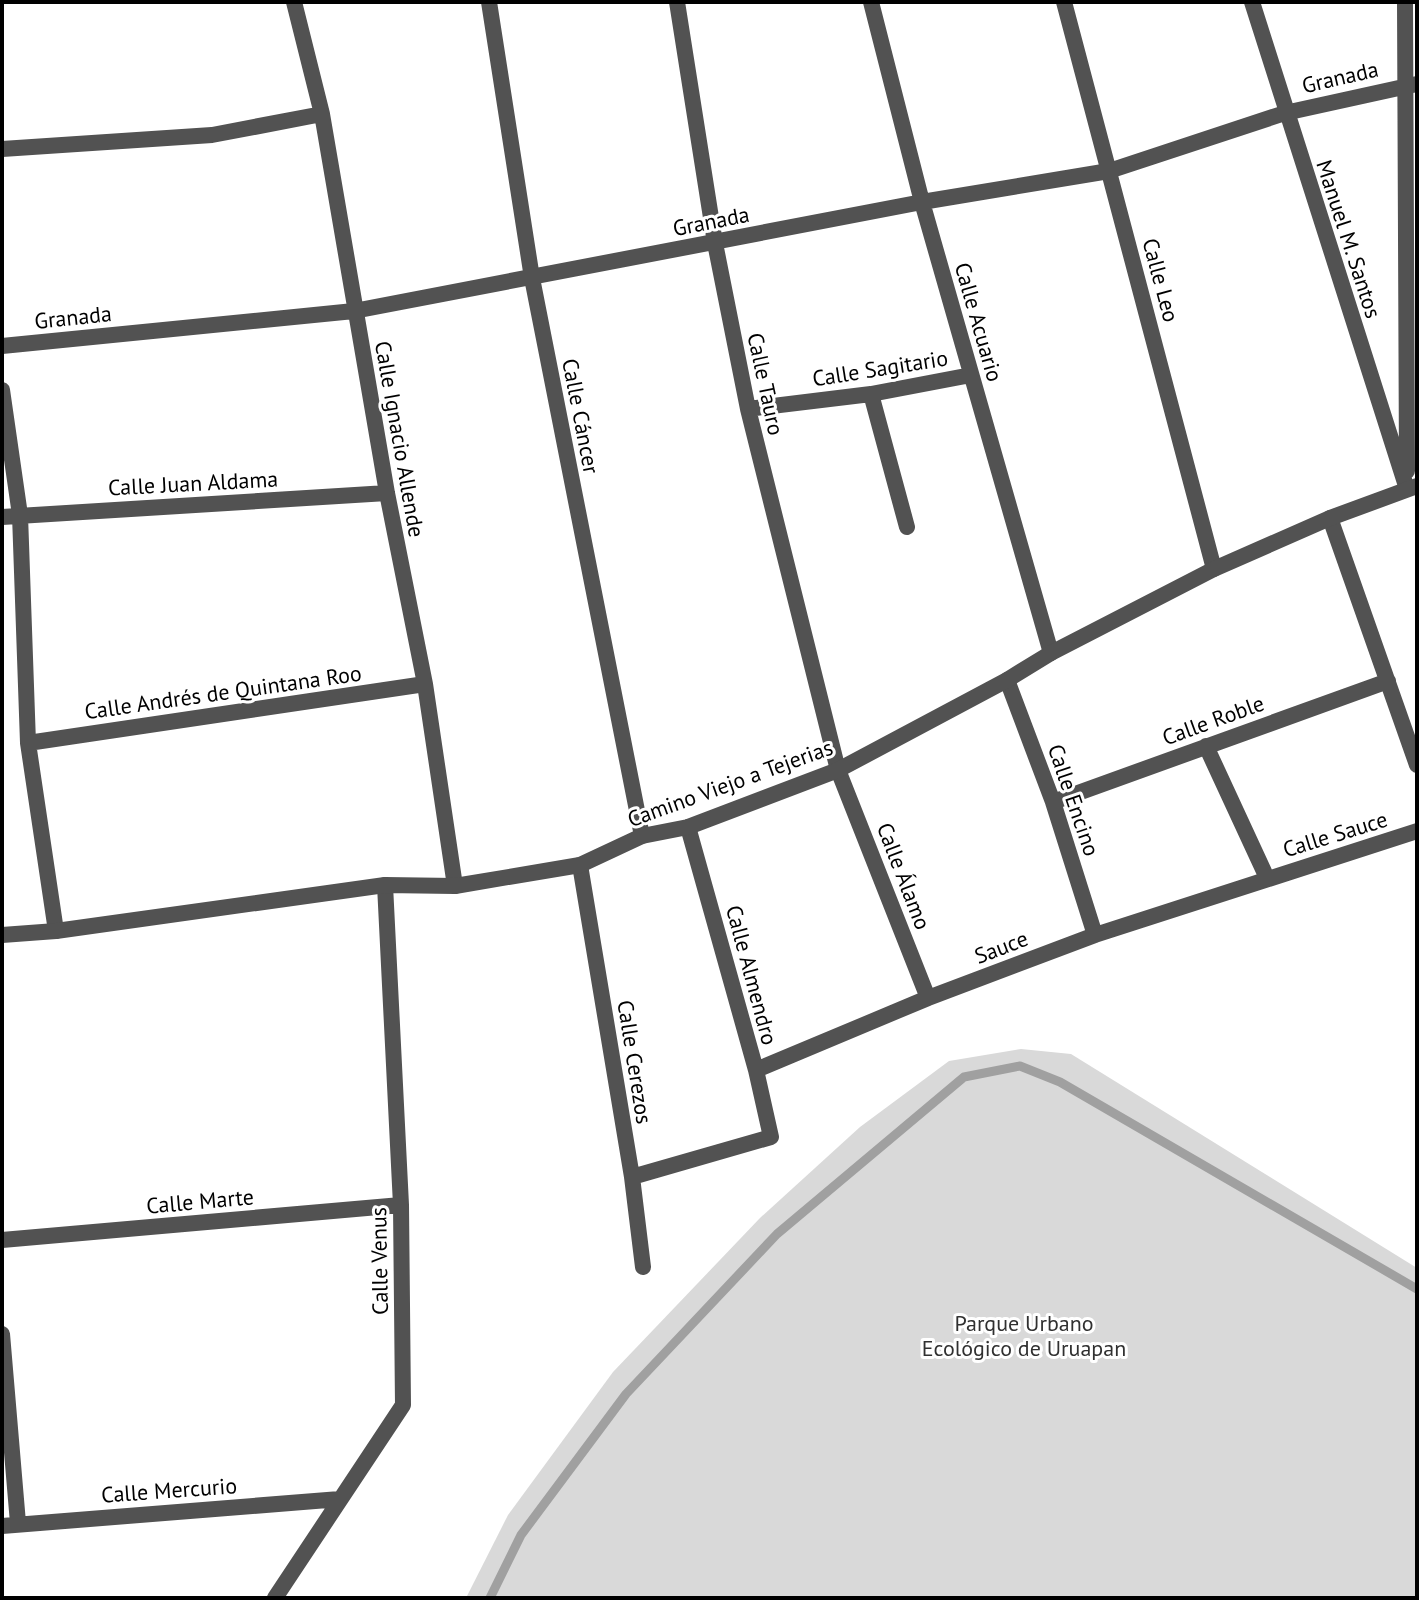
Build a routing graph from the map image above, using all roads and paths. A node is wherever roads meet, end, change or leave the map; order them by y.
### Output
1 (294, 2) edge
2 (489, 2) edge
3 (677, 2) edge
4 (871, 2) edge
5 (1064, 2) edge
6 (1252, 2) edge
7 (1405, 2) edge
8 (1412, 84) edge
9 (1285, 113) junction
10 (322, 114) junction
11 (2, 149) edge
12 (1109, 171) junction
13 (922, 202) junction
14 (715, 243) junction
15 (532, 278) junction
16 (354, 311) junction
17 (2, 346) edge
18 (971, 375) junction
19 (2, 390) edge
20 (871, 394) junction
21 (748, 409) junction
22 (1412, 487) edge
23 (387, 493) junction
24 (20, 515) junction
25 (2, 517) edge
26 (1330, 518) junction
27 (907, 527) dead end
28 (1214, 569) junction
29 (1051, 653) junction
30 (1007, 680) junction
31 (1388, 681) junction
32 (425, 684) junction
33 (28, 743) junction
34 (1206, 746) junction
35 (1417, 765) edge
36 (838, 770) junction
37 (1053, 802) junction
38 (688, 827) junction
39 (1417, 831) edge
40 (642, 836) junction
41 (580, 865) junction
42 (1267, 878) junction
43 (385, 885) junction
44 (455, 886) junction
45 (56, 931) junction
46 (2, 935) edge
47 (1095, 935) junction
48 (928, 998) junction
49 (756, 1070) junction
50 (632, 1177) junction
51 (401, 1205) junction
52 (2, 1240) edge
53 (643, 1267) dead end
54 (2, 1334) edge
55 (340, 1499) junction
56 (10, 1524) edge
57 (275, 1598) edge

1 - 10 street, Calle Ignacio Allende
2 - 15 street, Calle Cáncer
3 - 14 street, Calle Tauro
4 - 13 street, Calle Acuario
5 - 12 street, Calle Leo
6 - 9 street, Manuel M. Santos
7 - 8 street
8 - 9 street, Granada
8 - 22 street
9 - 12 street, Granada
9 - 22 street, Manuel M. Santos
10 - 11 street
10 - 16 street, Calle Ignacio Allende
12 - 13 street, Granada
12 - 28 street, Calle Leo
13 - 14 street, Granada
13 - 18 street, Calle Acuario
14 - 15 street, Granada
14 - 21 street, Calle Tauro
15 - 16 street, Granada
15 - 40 street, Calle Cáncer
16 - 17 street, Granada
16 - 23 street, Calle Ignacio Allende
18 - 20 street, Calle Sagitario
18 - 29 street, Calle Acuario
19 - 24 street
20 - 21 street, Calle Sagitario
20 - 27 street
21 - 36 street, Calle Tauro
22 - 26 street, Camino Viejo a Tejerias
23 - 24 street, Calle Juan Aldama
23 - 32 street, Calle Ignacio Allende
24 - 25 street, Calle Juan Aldama
24 - 33 street
26 - 28 street, Camino Viejo a Tejerias
26 - 31 street
28 - 29 street, Camino Viejo a Tejerias
29 - 30 street, Camino Viejo a Tejerias
30 - 36 street, Camino Viejo a Tejerias
30 - 37 street, Calle Encino
31 - 34 street, Calle Roble
31 - 35 street
32 - 33 street, Calle Andrés de Quintana Roo
32 - 44 street, Calle Ignacio Allende
33 - 45 street
34 - 37 street, Calle Roble
34 - 42 street
36 - 38 street, Camino Viejo a Tejerias
36 - 48 street, Calle Álamo
37 - 47 street, Calle Encino
38 - 40 street, Camino Viejo a Tejerias
38 - 49 street, Calle Almendro
39 - 42 street, Calle Sauce
40 - 41 street, Camino Viejo a Tejerias
41 - 44 street, Camino Viejo a Tejerias
41 - 50 street, Calle Cerezos
42 - 47 street, Sauce
43 - 44 street, Camino Viejo a Tejerias
43 - 45 street, Camino Viejo a Tejerias
43 - 51 street, Calle Venus
45 - 46 street, Camino Viejo a Tejerias
47 - 48 street, Sauce
48 - 49 street, Sauce
49 - 50 street, Calle Almendro
50 - 53 street, Calle Cerezos
51 - 52 street, Calle Marte
51 - 55 street, Calle Venus
54 - 56 street
55 - 56 street, Calle Mercurio
55 - 57 street, Calle Venus

